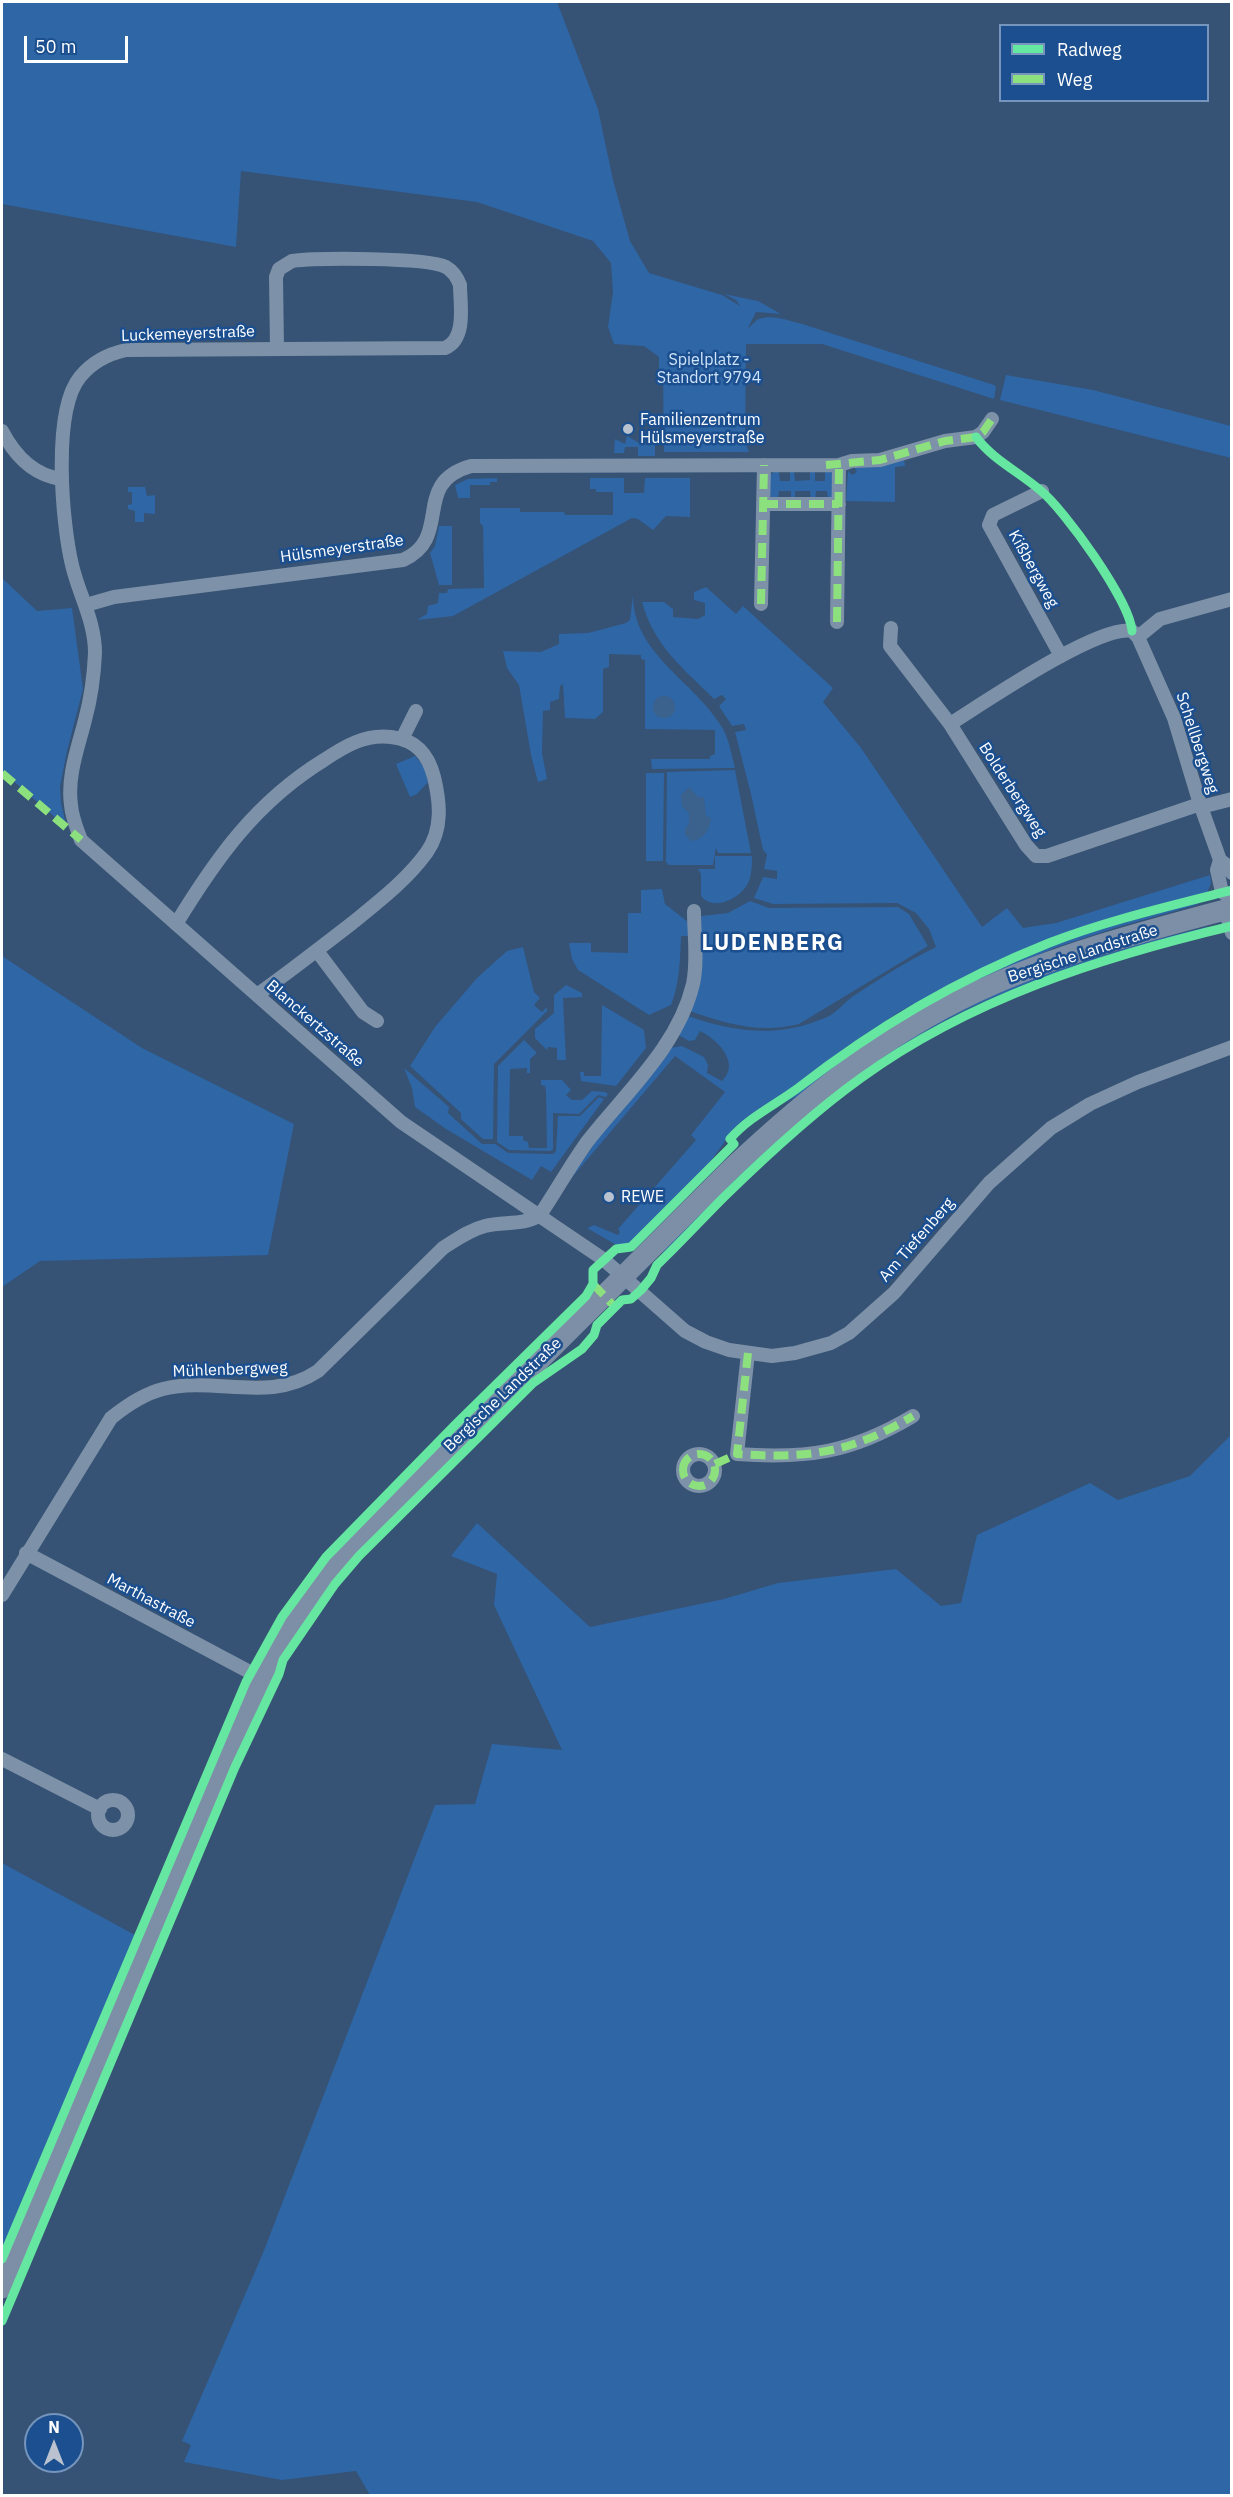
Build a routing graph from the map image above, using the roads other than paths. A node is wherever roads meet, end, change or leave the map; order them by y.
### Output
1 (277, 348) junction
2 (992, 419) dead end
3 (2, 431) edge
4 (764, 465) junction
5 (839, 465) junction
6 (61, 479) junction
7 (1042, 491) dead end
8 (764, 504) junction
9 (839, 504) junction
10 (1232, 599) edge
11 (761, 604) dead end
12 (86, 605) junction
13 (837, 622) dead end
14 (891, 628) dead end
15 (1138, 638) junction
16 (1061, 656) junction
17 (416, 711) dead end
18 (950, 724) junction
19 (402, 739) junction
20 (1232, 799) edge
21 (1200, 805) junction
22 (81, 840) joint
23 (1220, 860) junction
24 (1232, 873) edge
25 (1229, 905) edge
26 (694, 911) dead end
27 (176, 924) junction
28 (1232, 933) edge
29 (317, 951) junction
30 (257, 995) junction
31 (376, 1021) dead end
32 (1232, 1047) edge
33 (540, 1215) junction
34 (624, 1275) junction
35 (747, 1353) junction
36 (913, 1416) dead end
37 (736, 1454) junction
38 (715, 1464) dead end
39 (26, 1552) junction
40 (2, 1595) edge
41 (261, 1678) junction
42 (2, 1759) edge
43 (100, 1809) dead end
44 (2, 2288) edge

1 - 1 street, Luckemeyerstraße
1 - 6 street, Luckemeyerstraße
2 - 5 street, Hülsmeyerstraße
3 - 6 street
4 - 5 street, Hülsmeyerstraße
4 - 8 street
4 - 12 street, Hülsmeyerstraße
5 - 9 street
6 - 12 street, Luckemeyerstraße
7 - 16 street, Kißbergweg
8 - 9 street
8 - 11 street
9 - 13 street
10 - 15 street
12 - 22 street, Luckemeyerstraße
14 - 18 street, Bolderbergweg
15 - 16 street
15 - 21 street, Schellbergweg
16 - 18 street
17 - 19 street
18 - 21 street, Bolderbergweg
19 - 27 street
19 - 29 street
20 - 21 street
21 - 23 street, Schellbergweg
22 - 27 street, Blanckertzstraße
23 - 24 street, Schellbergweg
23 - 25 street, Schellbergweg
25 - 28 street, Schellbergweg
25 - 34 main road, Bergische Landstraße
26 - 33 street
27 - 30 street, Blanckertzstraße
29 - 30 street
29 - 31 street
30 - 33 street, Blanckertzstraße
32 - 35 street, Am Tiefenberg
33 - 34 street, Blanckertzstraße
33 - 39 street, Mühlenbergweg
34 - 35 street, Am Tiefenberg
34 - 41 main road, Bergische Landstraße
35 - 37 street
36 - 37 street
37 - 38 street
39 - 40 street, Mühlenbergweg
39 - 41 street, Marthastraße
41 - 44 main road, Bergische Landstraße
42 - 43 street

